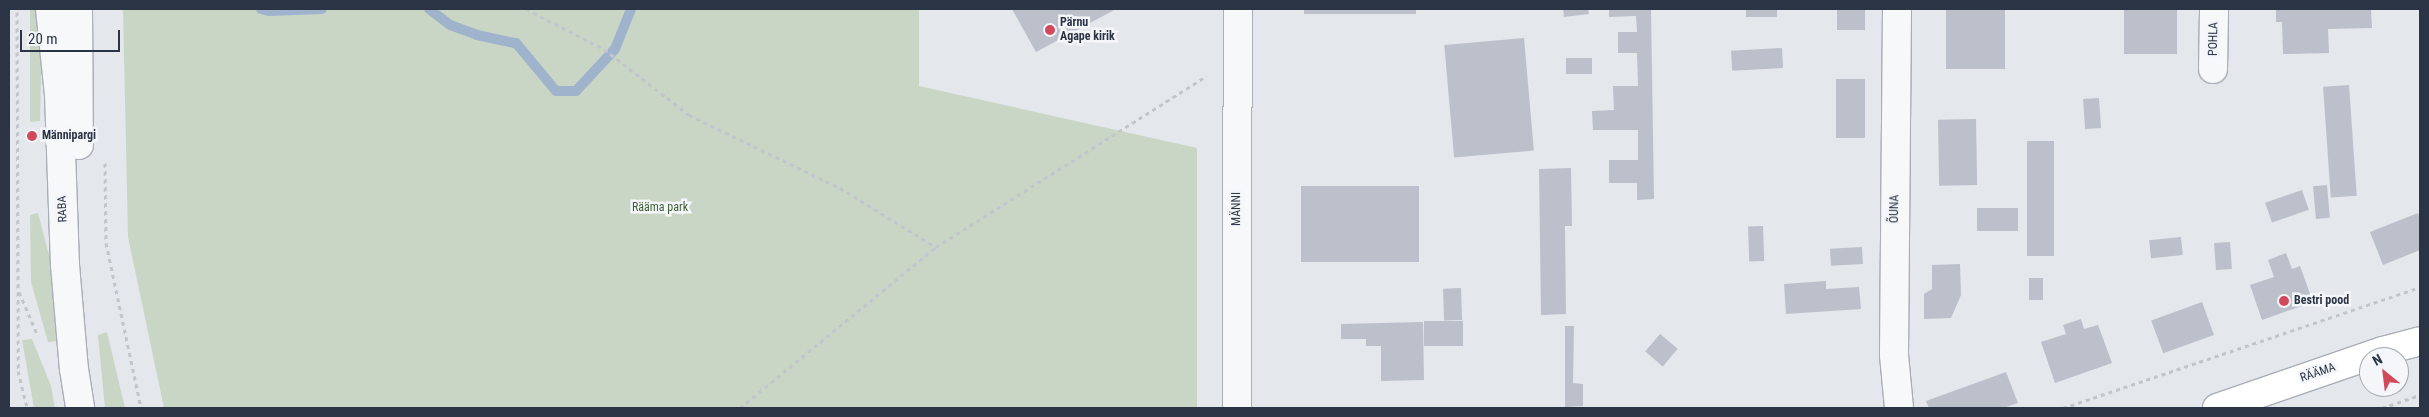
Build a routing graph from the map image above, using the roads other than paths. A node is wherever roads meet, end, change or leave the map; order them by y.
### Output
1 (50, 9) edge
2 (78, 9) edge
3 (1238, 9) edge
4 (1897, 9) edge
5 (2214, 9) edge
6 (2213, 69) dead end
7 (2420, 341) edge
8 (80, 408) edge
9 (93, 408) edge
10 (1237, 408) edge
11 (1899, 408) edge
12 (2217, 408) edge

1 - 8 street, RABA
2 - 9 street, RABA
3 - 10 street, MÄNNI
4 - 11 street, ÕUNA
5 - 6 street, POHLA
7 - 12 main road, RÄÄMA

